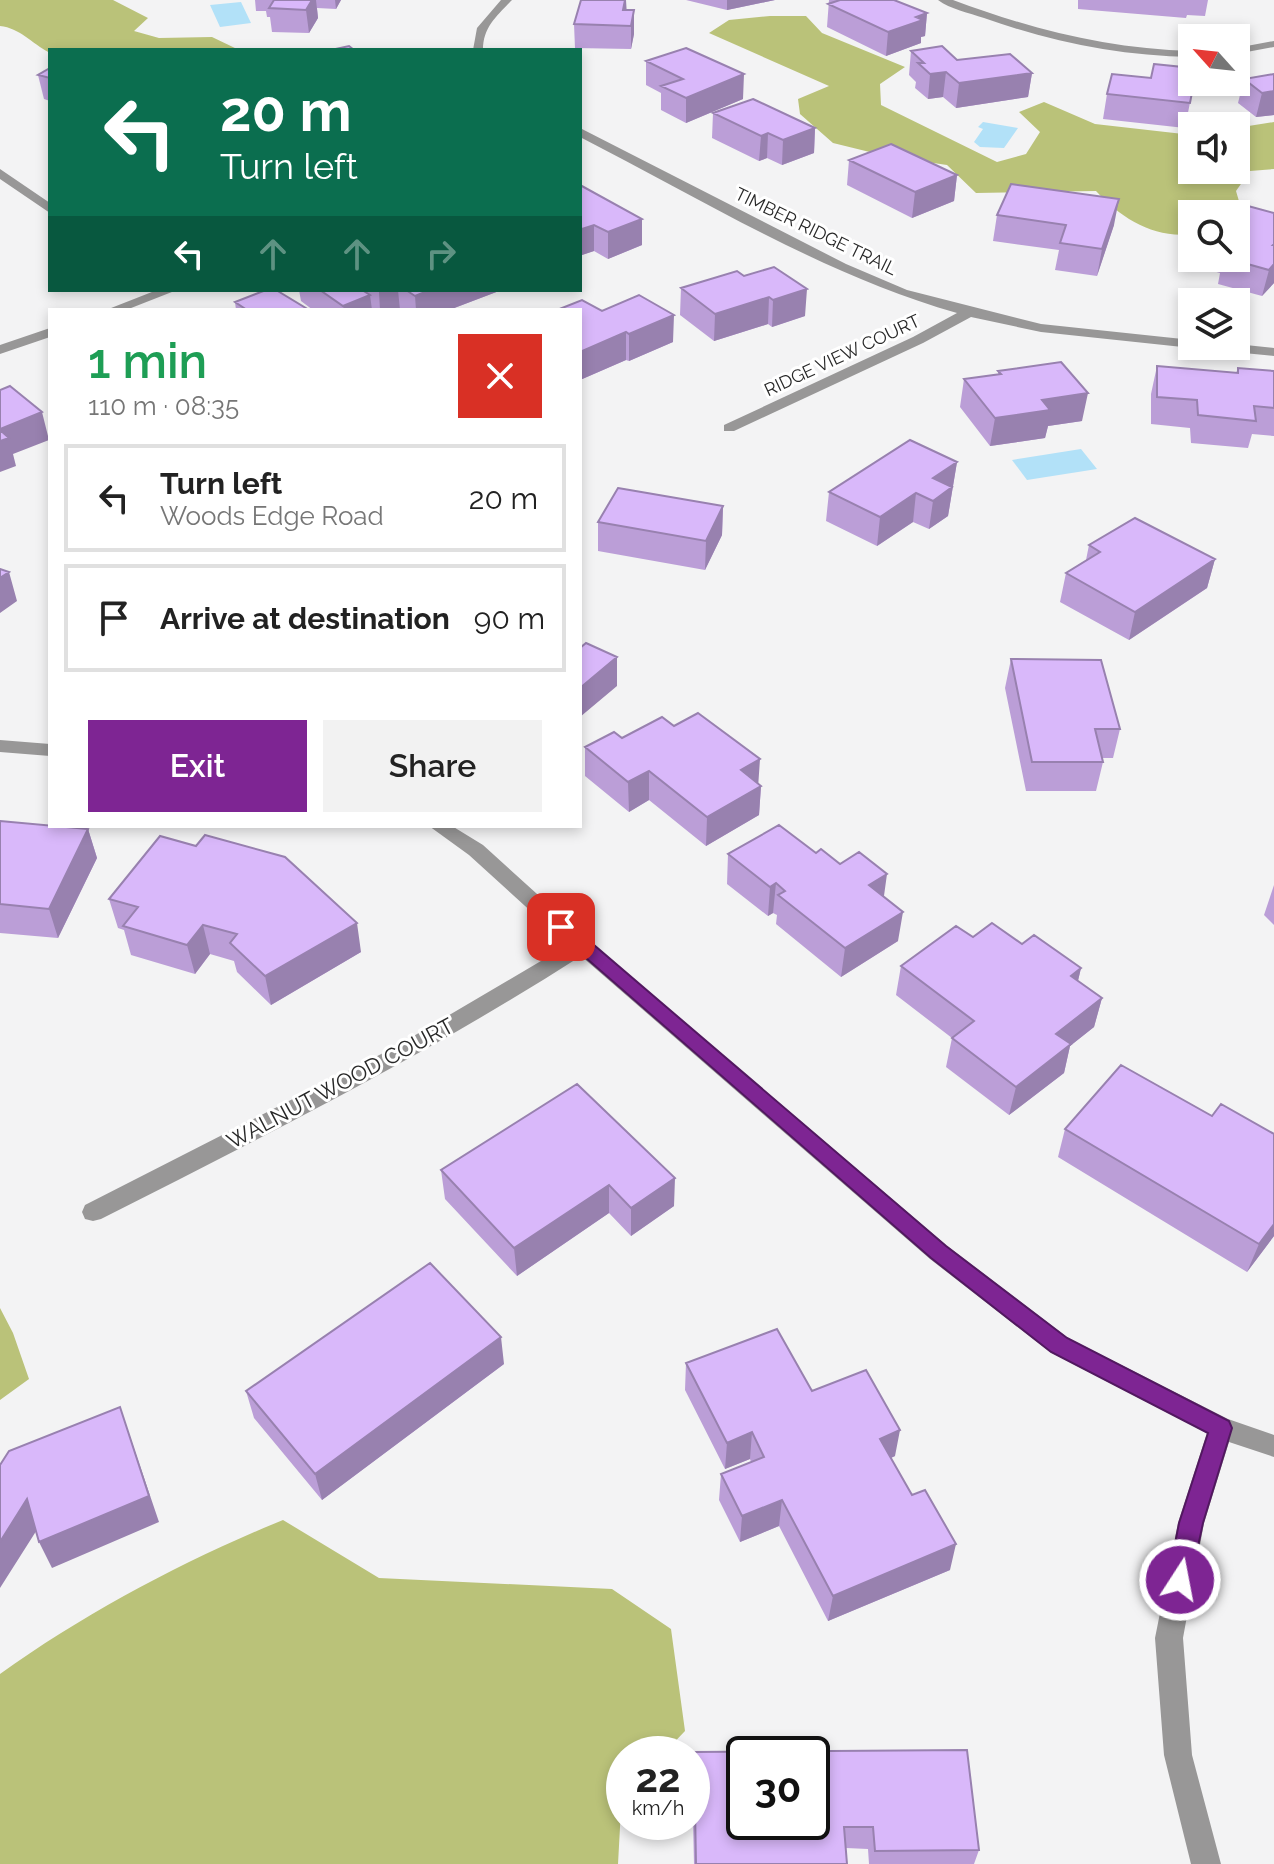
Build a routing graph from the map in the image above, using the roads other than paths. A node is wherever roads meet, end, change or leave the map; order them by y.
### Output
1 (507, 0) edge
2 (943, 0) edge
3 (1274, 44) edge
4 (478, 48) edge
5 (1250, 48) edge
6 (1178, 53) edge
7 (582, 133) edge
8 (594, 139) junction
9 (582, 143) edge
10 (0, 173) edge
11 (48, 208) edge
12 (163, 292) edge
13 (119, 308) edge
14 (969, 312) junction
15 (48, 333) edge
16 (1178, 343) edge
17 (0, 350) edge
18 (1250, 350) edge
19 (1274, 352) edge
20 (729, 428) dead end
21 (0, 746) edge
22 (48, 750) edge
23 (441, 828) edge
24 (582, 946) junction
25 (93, 1212) dead end
26 (1221, 1428) junction
27 (1274, 1446) edge
28 (1206, 1864) edge

1 - 4 street
2 - 6 street
3 - 5 street
7 - 8 street, TIMBER RIDGE TRAIL
8 - 9 street
8 - 14 street, TIMBER RIDGE TRAIL
10 - 11 street
12 - 13 street
14 - 16 street, TIMBER RIDGE TRAIL
14 - 20 street, RIDGE VIEW COURT
15 - 17 street
18 - 19 street
21 - 22 street
23 - 24 street
24 - 25 street, WALNUT WOOD COURT
24 - 26 street
26 - 27 street
26 - 28 street

